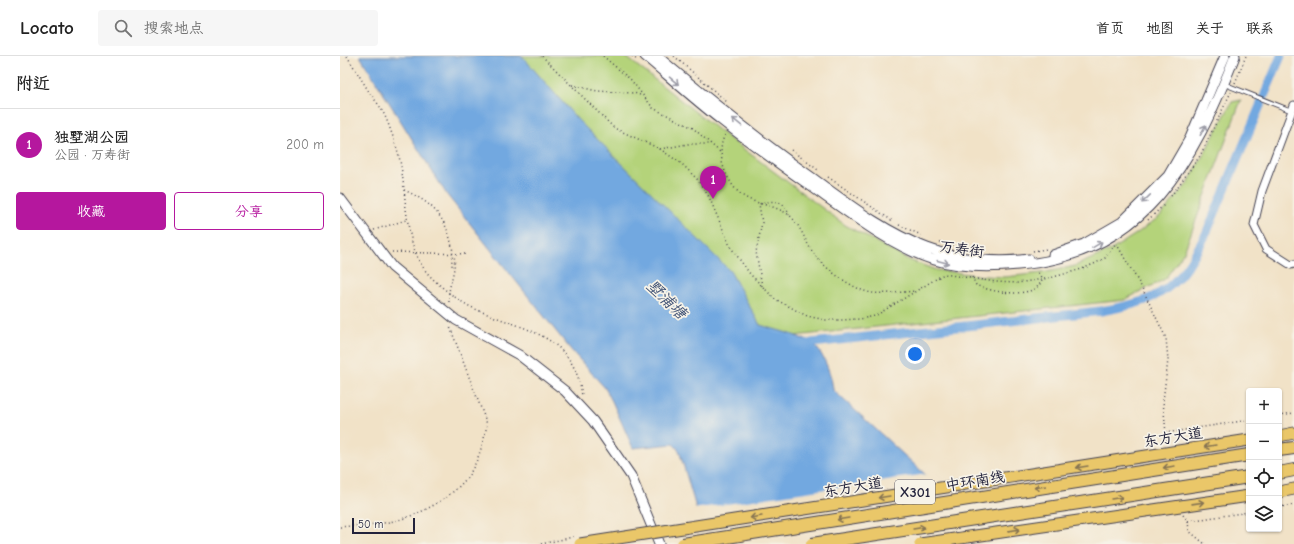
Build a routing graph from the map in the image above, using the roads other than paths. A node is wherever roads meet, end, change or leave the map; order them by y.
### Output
1 (657, 56) edge
2 (1225, 56) edge
3 (1235, 56) edge
4 (641, 58) edge
5 (1224, 84) junction
6 (1293, 108) edge
7 (340, 198) edge
8 (1294, 264) edge
9 (1294, 433) edge
10 (1282, 435) edge
11 (1246, 440) edge
12 (1294, 448) edge
13 (1282, 450) edge
14 (1246, 455) edge
15 (1294, 470) edge
16 (1282, 472) edge
17 (1246, 477) edge
18 (1294, 490) edge
19 (1282, 492) edge
20 (1246, 496) edge
21 (580, 544) edge
22 (659, 544) edge
23 (683, 544) edge
24 (812, 544) edge
25 (920, 544) edge

2 -> 1 street, 万寿街
3 - 5 street, 万寿街
4 -> 5 street, 万寿街
5 - 6 lane
6 - 8 street
7 - 22 street
9 - 10 main road
11 -> 21 main road, 东方大道 / X301, bridge
12 - 13 highway
14 -> 23 highway, 中环南线, bridge
15 - 16 highway
24 -> 17 highway, bridge
18 - 19 main road
25 -> 20 main road, bridge

